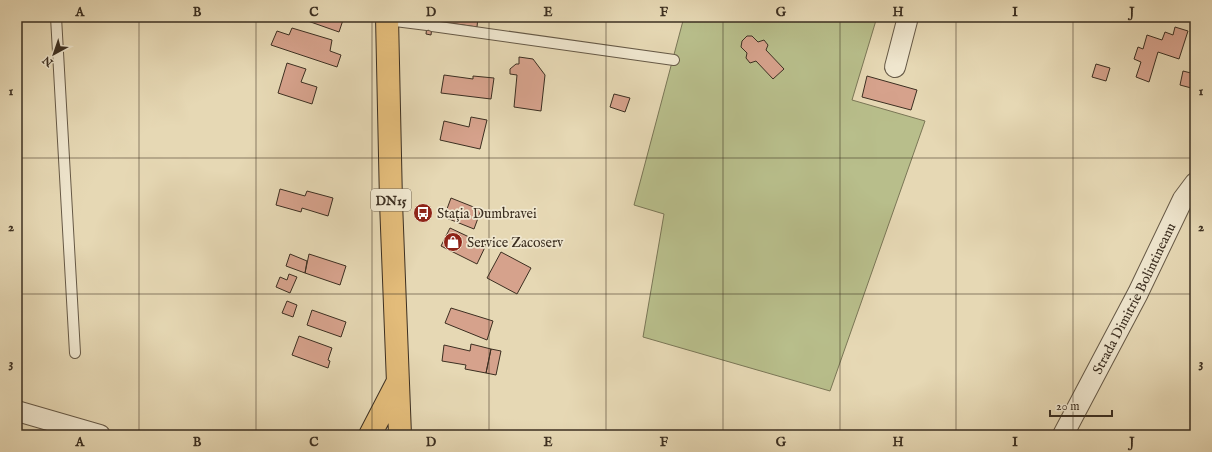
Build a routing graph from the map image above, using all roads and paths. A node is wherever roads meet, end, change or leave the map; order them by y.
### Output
1 (56, 17) edge
2 (908, 17) edge
3 (387, 18) edge
4 (674, 60) dead end
5 (895, 67) dead end
6 (1195, 183) edge
7 (75, 353) dead end
8 (398, 382) junction
9 (17, 411) edge
10 (100, 435) edge
11 (370, 435) edge
12 (400, 435) edge
13 (1063, 435) edge

1 - 7 lane
2 - 5 street
3 - 4 lane
3 - 8 main road, DN15
6 - 13 street, Strada Dimitrie Bolintineanu
8 - 11 main road
8 - 12 main road, DN15
9 - 10 street

